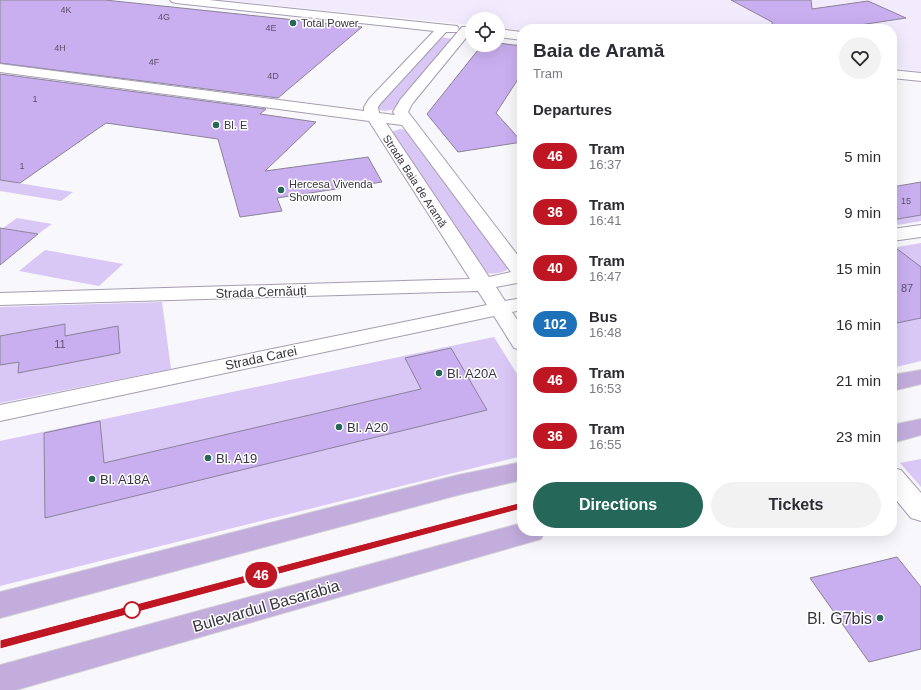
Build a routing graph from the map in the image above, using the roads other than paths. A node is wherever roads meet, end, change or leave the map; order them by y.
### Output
1 (176, 0) edge
2 (443, 28) junction
3 (465, 30) edge
4 (505, 34) edge
5 (465, 35) edge
6 (517, 35) edge
7 (0, 68) edge
8 (897, 75) edge
9 (921, 77) edge
10 (373, 117) junction
11 (407, 121) junction
12 (921, 231) edge
13 (897, 234) edge
14 (517, 268) edge
15 (517, 276) edge
16 (483, 284) junction
17 (0, 299) edge
18 (517, 305) edge
19 (499, 309) junction
20 (517, 336) edge
21 (921, 376) edge
22 (897, 382) edge
23 (0, 413) edge
24 (921, 427) edge
25 (897, 433) edge
26 (517, 472) edge
27 (897, 483) edge
28 (921, 511) edge
29 (517, 535) edge
30 (0, 606) edge
31 (0, 680) edge

1 - 2 street
2 - 3 street
2 - 10 street
4 - 6 street
5 - 11 street, Strada Baia de Aramă
7 - 10 street
8 - 9 street
10 - 11 street
10 - 16 street, Strada Baia de Aramă
11 - 14 street, Strada Baia de Aramă
12 - 13 street
15 - 16 street, Strada Cernăuți
16 - 17 street, Strada Cernăuți
16 - 19 street, Strada Baia de Aramă
18 - 19 street, Strada Carei
19 - 20 street, Strada Baia de Aramă
19 - 23 street, Strada Carei
21 - 22 main road
24 - 25 main road
26 - 30 main road
27 - 28 street
29 - 31 main road, Bulevardul Basarabia

